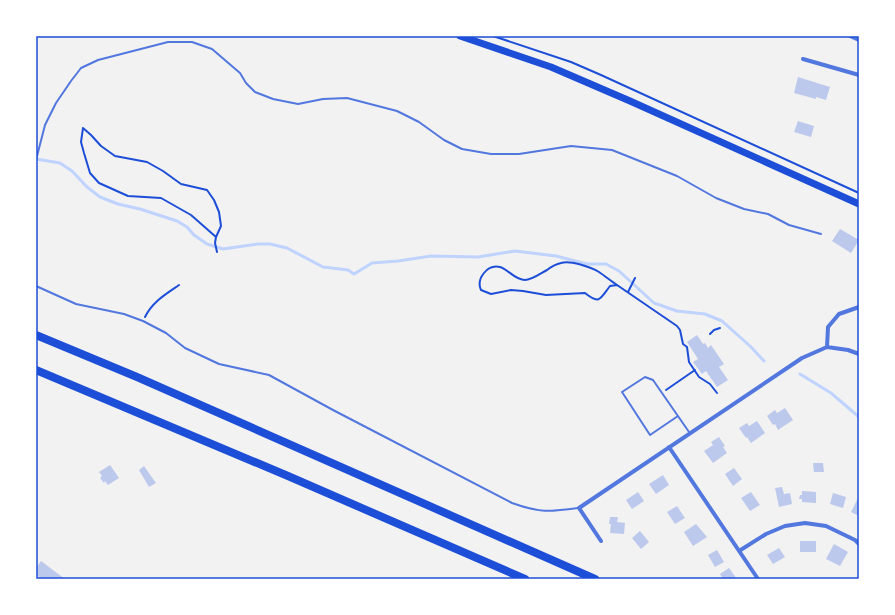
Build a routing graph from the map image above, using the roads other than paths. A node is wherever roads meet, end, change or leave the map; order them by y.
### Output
1 (460, 36) edge
2 (850, 36) edge
3 (859, 40) edge
4 (803, 59) dead end
5 (859, 75) edge
6 (36, 160) edge
7 (859, 204) edge
8 (821, 234) dead end
9 (36, 286) edge
10 (859, 307) edge
11 (36, 335) edge
12 (828, 347) junction
13 (859, 354) edge
14 (36, 370) edge
15 (678, 416) junction
16 (690, 434) junction
17 (669, 447) junction
18 (579, 508) junction
19 (601, 541) dead end
20 (859, 544) edge
21 (739, 551) junction
22 (525, 579) edge
23 (595, 579) edge
24 (758, 579) edge

1 - 7 main road
2 - 3 street
4 - 5 street
6 - 8 lane
9 - 18 lane
10 - 12 street
11 - 23 highway
12 - 13 street
12 - 16 street
14 - 22 highway
15 - 15 lane
15 - 16 lane
16 - 17 street
17 - 18 street
17 - 21 street
18 - 19 street
20 - 21 street
21 - 24 street

